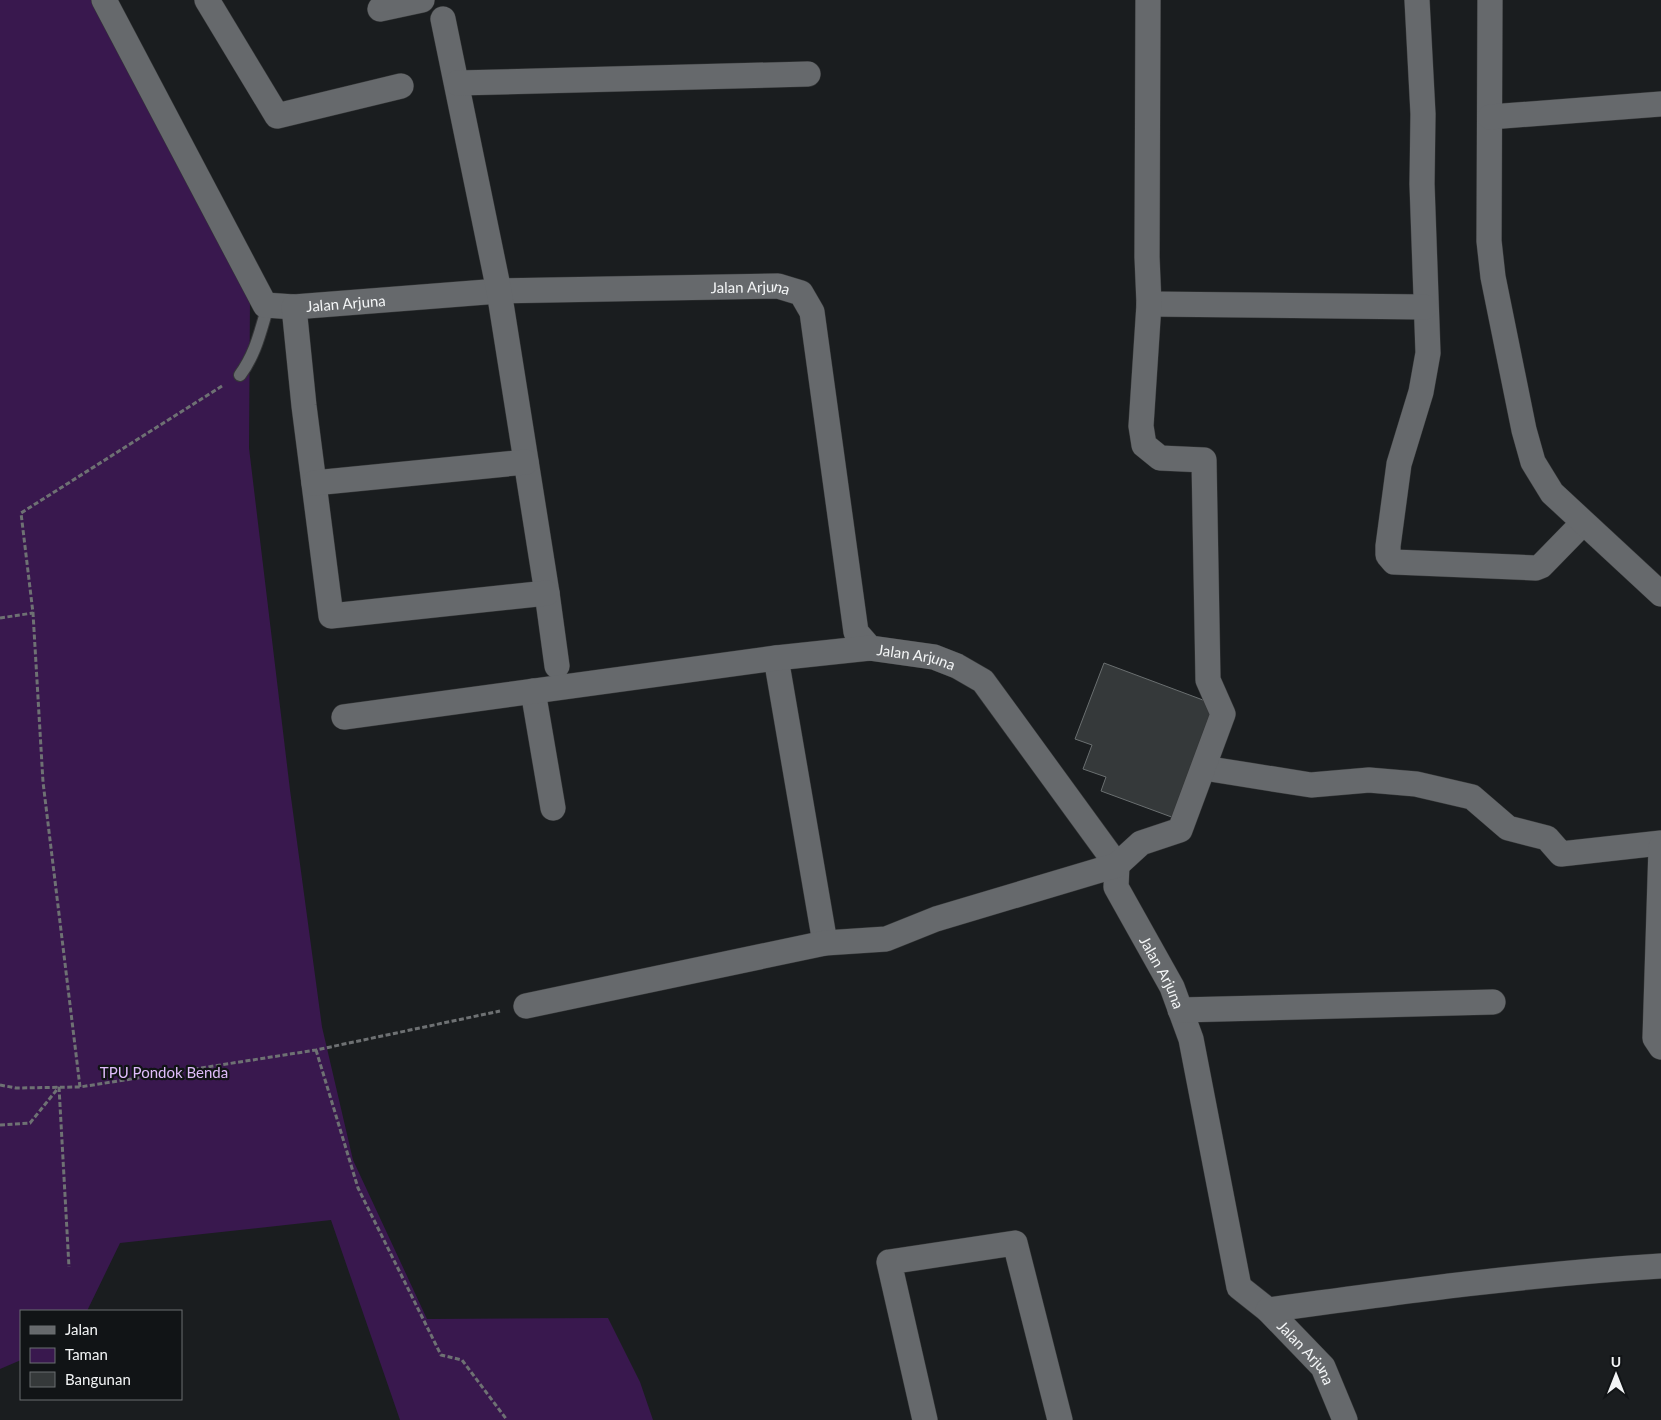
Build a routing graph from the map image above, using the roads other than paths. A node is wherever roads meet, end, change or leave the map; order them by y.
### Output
1 (104, 0) edge
2 (206, 0) edge
3 (422, 0) edge
4 (1148, 0) edge
5 (1417, 0) edge
6 (1490, 0) edge
7 (380, 9) dead end
8 (443, 19) dead end
9 (808, 74) dead end
10 (457, 83) junction
11 (401, 86) dead end
12 (1661, 104) edge
13 (1490, 117) junction
14 (499, 291) junction
15 (1149, 304) junction
16 (268, 306) junction
17 (294, 307) junction
18 (1425, 307) junction
19 (240, 375) road end
20 (526, 462) junction
21 (314, 483) junction
22 (1583, 523) junction
23 (547, 593) junction
24 (1661, 594) edge
25 (870, 648) junction
26 (776, 658) junction
27 (557, 666) dead end
28 (533, 691) junction
29 (344, 717) dead end
30 (1204, 768) junction
31 (553, 808) dead end
32 (1661, 845) edge
33 (1117, 865) junction
34 (825, 943) junction
35 (1493, 1002) dead end
36 (526, 1006) road end
37 (1180, 1010) junction
38 (1661, 1047) edge
39 (1661, 1266) edge
40 (1268, 1310) junction
41 (925, 1420) edge
42 (1060, 1420) edge
43 (1345, 1420) edge

1 - 16 street
2 - 11 street
3 - 7 street
4 - 15 street
5 - 18 street
6 - 13 street
8 - 10 street
9 - 10 street
10 - 14 street
12 - 13 street
13 - 22 street
14 - 17 street, Jalan Arjuna
14 - 20 street
14 - 25 street, Jalan Arjuna
15 - 18 street
15 - 30 street
16 - 17 street, Jalan Arjuna
16 - 19 lane
17 - 21 street
18 - 22 street
20 - 21 street
20 - 23 street
21 - 23 street
22 - 24 street
23 - 27 street
25 - 26 street
25 - 33 street, Jalan Arjuna
26 - 28 street
26 - 34 street
28 - 29 street
28 - 31 street
30 - 32 street
30 - 33 street
32 - 38 street
33 - 34 street
33 - 37 street, Jalan Arjuna
34 - 36 street
35 - 37 street
37 - 40 street, Jalan Arjuna
39 - 40 street
40 - 43 street, Jalan Arjuna
41 - 42 street

